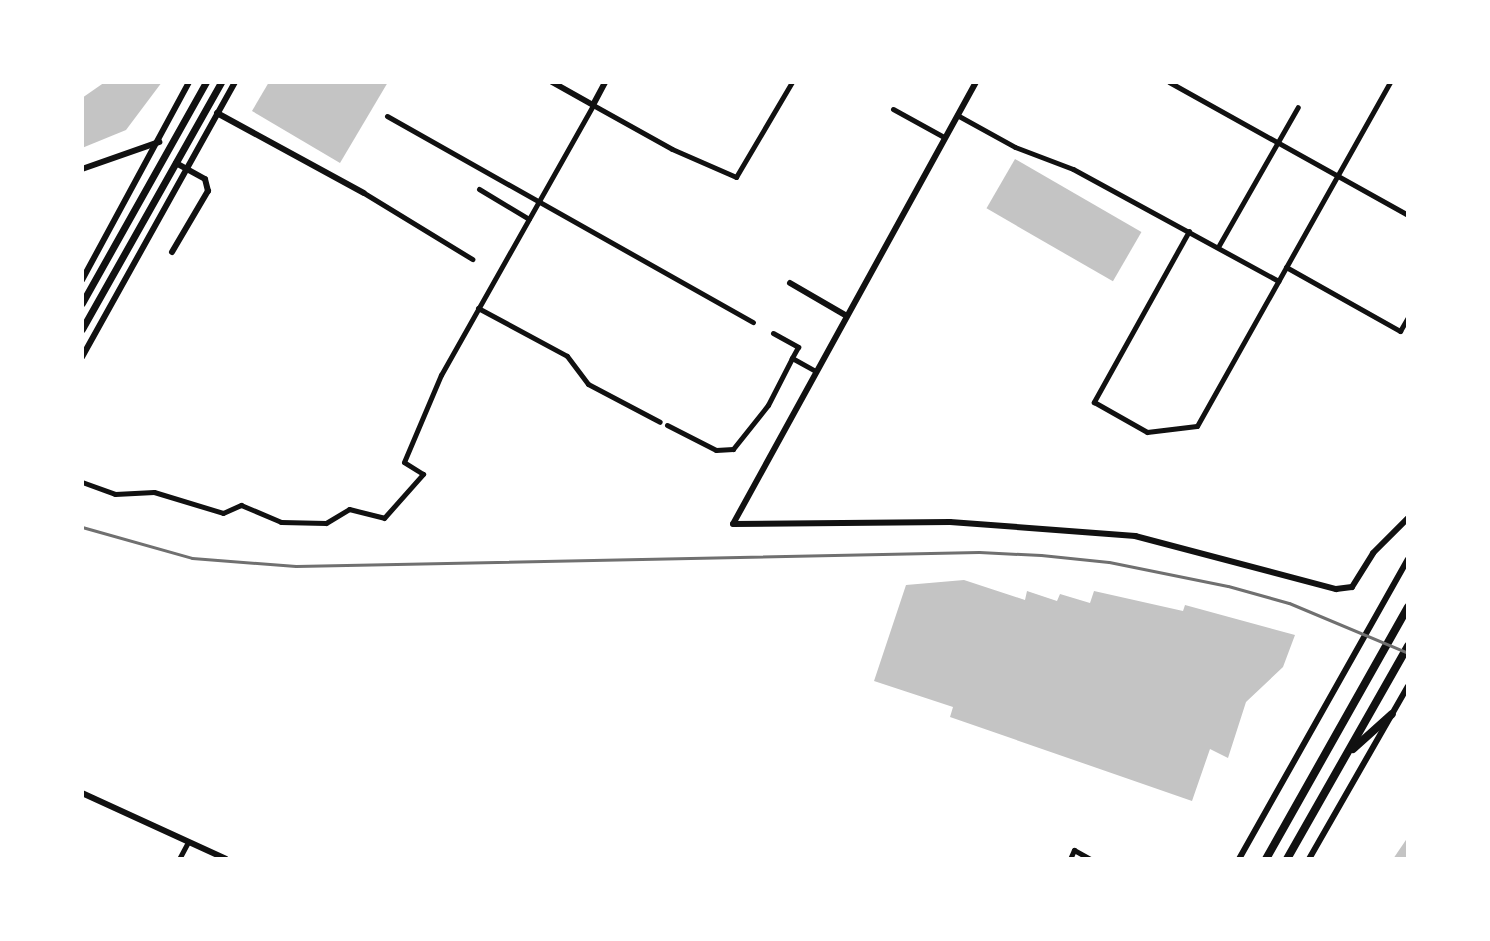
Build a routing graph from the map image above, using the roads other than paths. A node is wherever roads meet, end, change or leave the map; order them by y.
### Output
1 (189, 82) edge
2 (206, 82) edge
3 (221, 82) edge
4 (235, 82) edge
5 (552, 82) edge
6 (605, 82) edge
7 (792, 82) edge
8 (976, 82) edge
9 (1169, 82) edge
10 (1390, 82) edge
11 (593, 105) junction
12 (1298, 107) dead end
13 (893, 109) dead end
14 (217, 113) junction
15 (957, 115) junction
16 (387, 116) dead end
17 (944, 137) junction
18 (159, 142) junction
19 (1277, 142) junction
20 (169, 147) junction
21 (176, 163) junction
22 (82, 169) edge
23 (189, 170) junction
24 (1337, 176) junction
25 (479, 189) dead end
26 (364, 193) joint
27 (538, 204) junction
28 (1408, 215) edge
29 (529, 219) junction
30 (1189, 231) junction
31 (1218, 247) junction
32 (172, 252) dead end
33 (472, 259) dead end
34 (1286, 267) junction
35 (82, 280) edge
36 (1278, 281) junction
37 (790, 283) dead end
38 (82, 303) edge
39 (478, 308) junction
40 (845, 315) junction
41 (1408, 317) edge
42 (753, 322) dead end
43 (82, 329) edge
44 (773, 333) dead end
45 (82, 357) edge
46 (792, 358) junction
47 (814, 370) junction
48 (660, 422) dead end
49 (667, 425) dead end
50 (82, 482) edge
51 (1408, 518) edge
52 (1408, 559) edge
53 (1408, 607) edge
54 (1408, 646) edge
55 (1408, 686) edge
56 (1392, 714) junction
57 (1347, 755) junction
58 (82, 793) edge
59 (188, 842) junction
60 (179, 859) edge
61 (226, 859) edge
62 (1070, 859) edge
63 (1090, 859) edge
64 (1239, 859) edge
65 (1266, 859) edge
66 (1287, 859) edge
67 (1309, 859) edge

1 - 18 street
2 - 20 main road
3 - 21 main road
4 - 14 street
5 - 11 street
6 - 11 street
7 - 11 street
8 - 15 street
9 - 19 street
10 - 24 street
11 - 27 street
12 - 19 street
13 - 17 street
14 - 23 street
14 - 26 street
15 - 17 street
15 - 30 street
16 - 27 street
17 - 40 street
18 - 20 street
18 - 22 street
18 - 35 street
19 - 24 street
19 - 31 street
20 - 38 main road
21 - 23 street
21 - 43 main road
23 - 32 street
23 - 45 street
24 - 28 street
24 - 34 street
25 - 29 street
26 - 33 street
27 - 29 street
27 - 42 street
29 - 39 street
30 - 31 street
30 - 36 street
31 - 36 street
34 - 36 street
34 - 41 street
37 - 40 street
39 - 48 street
39 - 50 street
40 - 47 street
44 - 46 street
46 - 47 street
46 - 49 street
47 - 51 street
52 - 64 street
53 - 65 highway
54 - 57 highway
55 - 56 street
56 - 57 highway
56 - 67 street
57 - 66 highway
58 - 59 street
59 - 60 street
59 - 61 street
62 - 63 street

